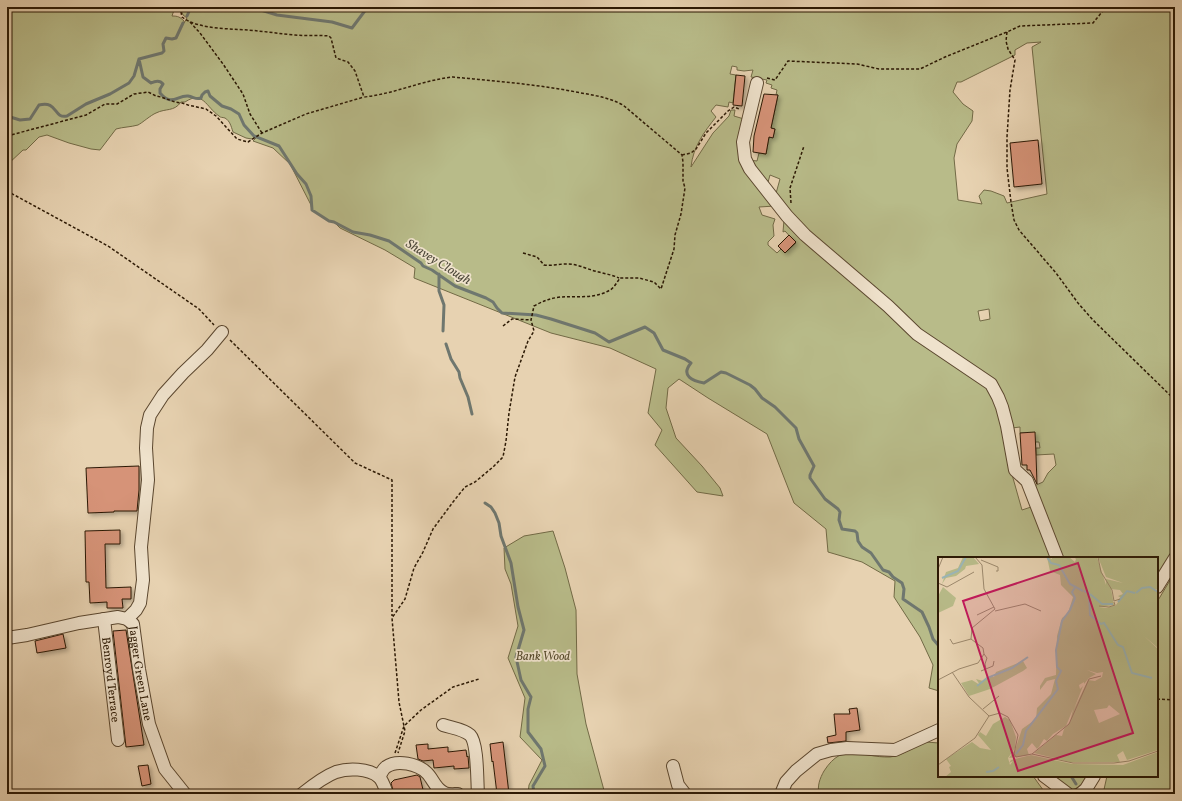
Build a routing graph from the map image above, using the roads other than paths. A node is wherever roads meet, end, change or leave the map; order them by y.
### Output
1 (757, 83) road end
2 (222, 332) road end
3 (1057, 557) edge
4 (1175, 558) edge
5 (1158, 585) edge
6 (104, 619) junction
7 (127, 619) junction
8 (7, 638) edge
9 (443, 725) dead end
10 (938, 730) edge
11 (118, 740) dead end
12 (673, 766) dead end
13 (379, 777) junction
14 (1045, 777) edge
15 (1093, 777) edge
16 (478, 793) edge
17 (185, 794) edge
18 (302, 794) edge
19 (386, 794) edge
20 (458, 794) edge
21 (462, 794) edge
22 (685, 794) edge
23 (781, 794) edge
24 (1068, 794) edge
25 (1080, 794) edge

1 - 3 street
2 - 7 street
4 - 5 street
6 - 7 street, Jagger Green Lane
6 - 8 street, Jagger Green Lane
6 - 11 street, Benroyd Terrace
7 - 17 street, Jagger Green Lane
9 - 16 street
10 - 23 street
12 - 22 street
13 - 18 street
13 - 19 street
13 - 20 street
14 - 24 street
15 - 25 street
16 - 21 street

